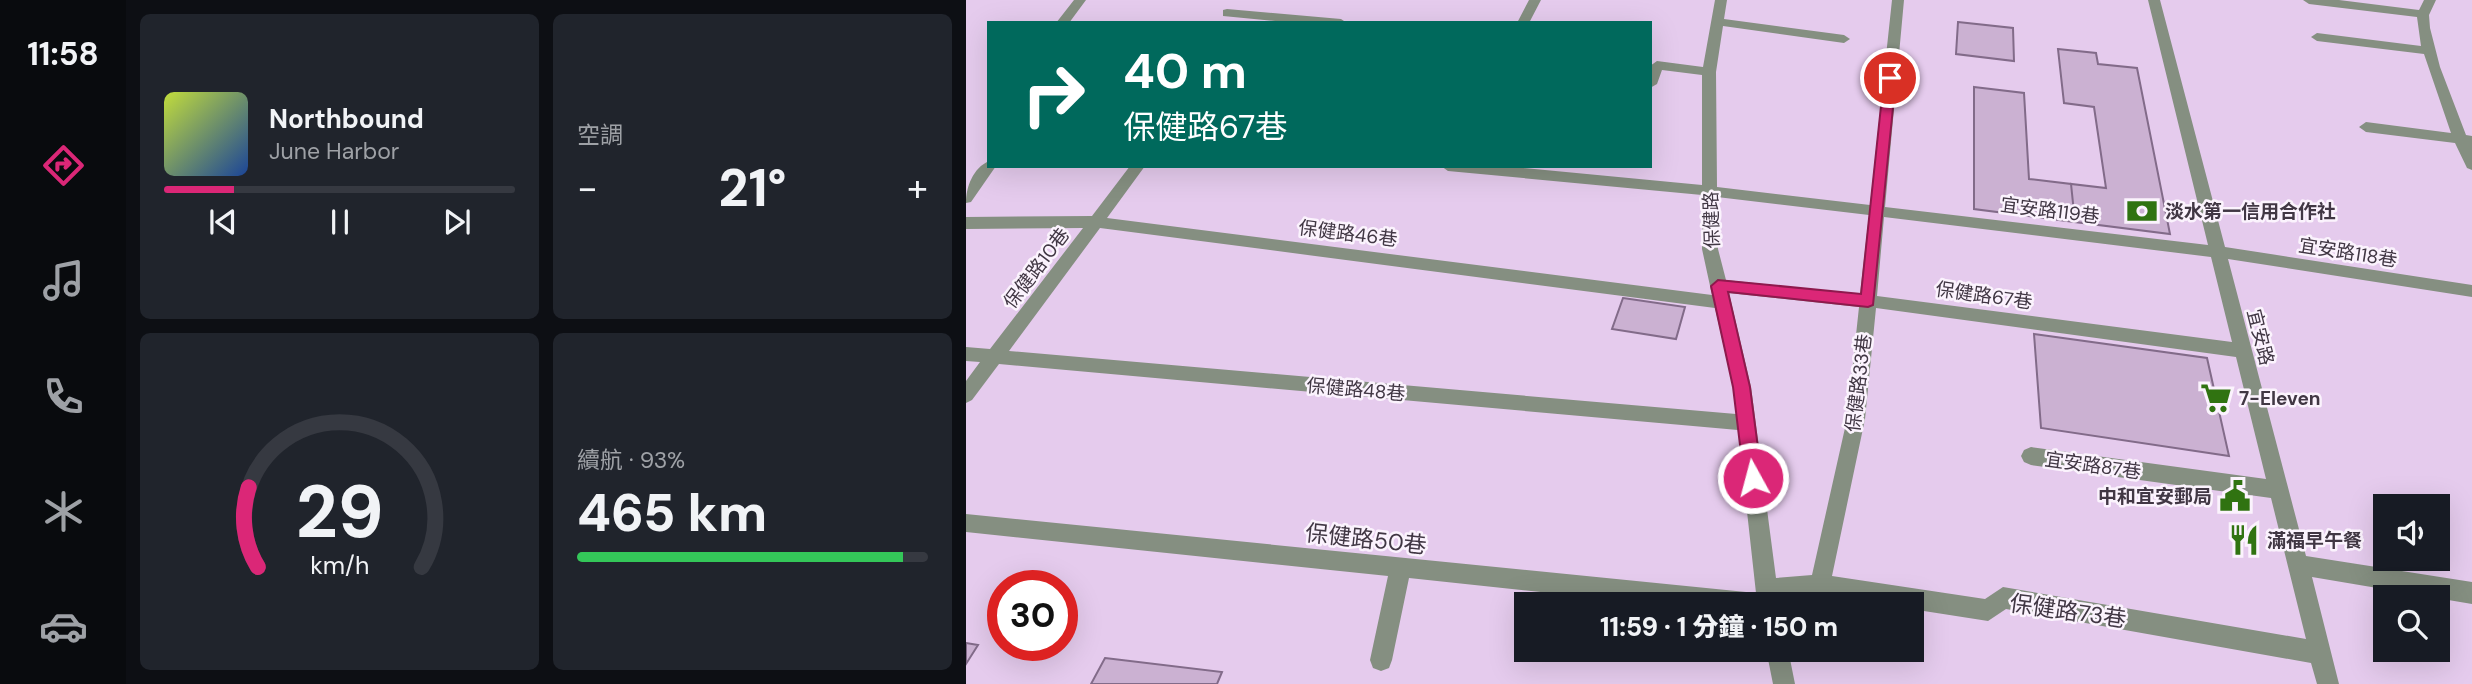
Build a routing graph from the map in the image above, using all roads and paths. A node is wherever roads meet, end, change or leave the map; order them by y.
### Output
1 (1080, 0) edge
2 (1236, 0) edge
3 (1535, 0) edge
4 (1721, 0) edge
5 (1898, 0) edge
6 (2154, 0) edge
7 (2309, 0) edge
8 (2430, 0) edge
9 (2350, 2) edge
10 (2423, 14) junction
11 (1225, 18) edge
12 (1064, 21) edge
13 (1295, 21) edge
14 (1524, 21) edge
15 (1717, 22) junction
16 (2316, 37) dead end
17 (1844, 39) dead end
18 (2430, 51) junction
19 (1709, 72) junction
20 (1652, 79) edge
21 (2367, 127) dead end
22 (2466, 140) edge
23 (2472, 165) edge
24 (988, 168) edge
25 (1137, 168) edge
26 (1469, 168) edge
27 (1621, 168) edge
28 (1617, 182) junction
29 (1710, 191) junction
30 (966, 198) edge
31 (1876, 211) junction
32 (1097, 222) junction
33 (966, 223) edge
34 (2218, 252) junction
35 (2472, 292) edge
36 (1721, 294) junction
37 (1868, 301) junction
38 (2243, 351) junction
39 (966, 354) edge
40 (995, 357) junction
41 (966, 395) edge
42 (1746, 423) junction
43 (2031, 456) dead end
44 (2278, 490) junction
45 (966, 523) edge
46 (2297, 565) junction
47 (1400, 569) junction
48 (1820, 585) junction
49 (1680, 592) edge
50 (1764, 592) edge
51 (1792, 592) edge
52 (2472, 593) edge
53 (2320, 653) junction
54 (1381, 660) dead end
55 (1780, 662) edge
56 (1784, 684) edge
57 (2328, 684) edge

1 - 12 street
2 - 11 street
3 - 14 street
4 - 15 street, 保健路
5 - 31 street, 保健路33巷
6 - 34 street, 宜安路
7 - 9 street
8 - 10 street
9 - 10 street
10 - 18 street
11 - 13 street
15 - 17 street
15 - 19 street, 保健路
16 - 18 street
18 - 22 street
19 - 20 street
19 - 29 street, 保健路
21 - 22 street
22 - 23 street
24 - 30 street
25 - 32 street, 保健路10巷
26 - 28 street, 宜安路119巷
27 - 28 street
28 - 29 street, 宜安路119巷
29 - 31 street, 宜安路119巷
29 - 36 street, 保健路
31 - 34 street, 宜安路119巷
31 - 37 street, 保健路33巷
32 - 33 street, 保健路46巷
32 - 36 street, 保健路46巷
32 - 40 street, 保健路10巷
34 - 35 street, 宜安路118巷
34 - 38 street, 宜安路
36 - 37 street, 保健路67巷
36 - 42 street, 保健路
37 - 38 street, 保健路67巷
37 - 48 street, 保健路33巷
38 - 44 street, 宜安路
39 - 40 street, 保健路48巷
40 - 41 street, 保健路10巷
40 - 42 street, 保健路48巷
42 - 50 street, 保健路
43 - 44 street, 宜安路87巷
44 - 46 street, 宜安路
45 - 47 street, 保健路50巷
46 - 52 street
46 - 53 street, 宜安路
47 - 49 street, 保健路50巷
47 - 54 street
48 - 51 street
48 - 53 street, 保健路73巷
53 - 57 street, 宜安路
55 - 56 street

